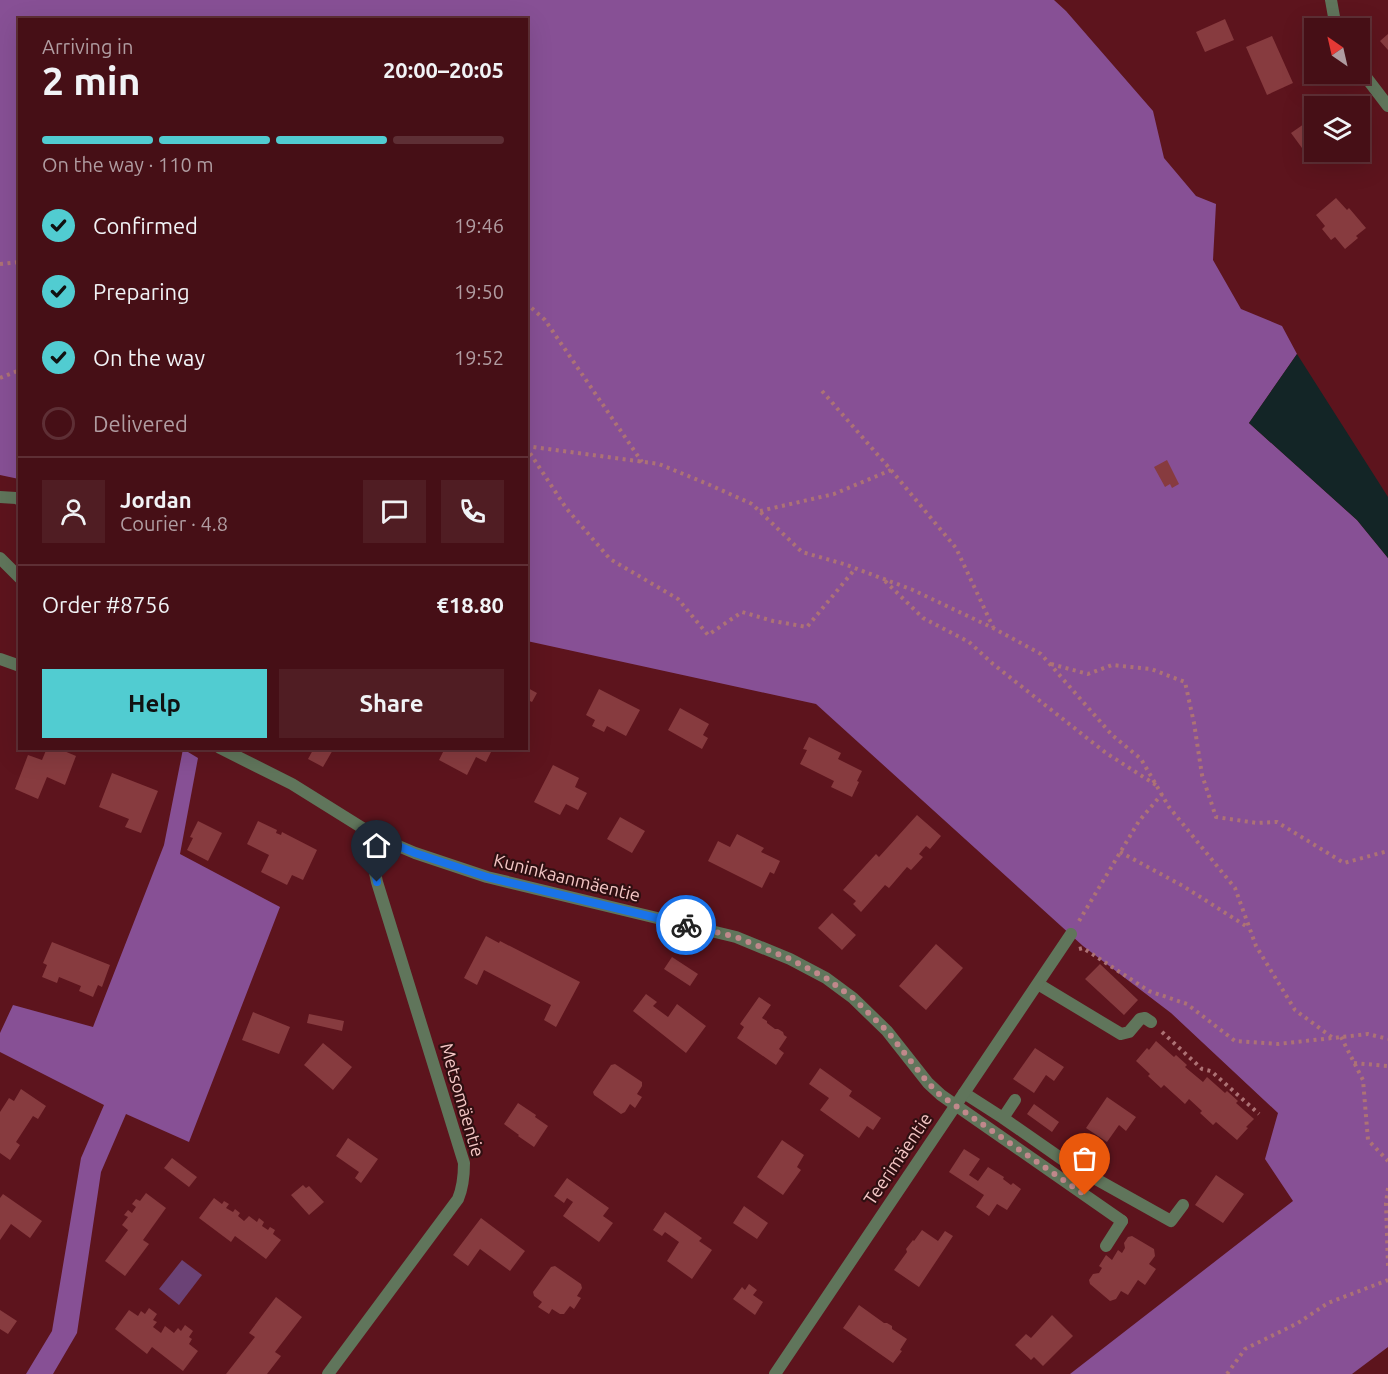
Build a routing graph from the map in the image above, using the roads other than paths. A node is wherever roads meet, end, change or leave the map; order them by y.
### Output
1 (1331, 0) edge
2 (1334, 18) edge
3 (1370, 82) edge
4 (1388, 106) edge
5 (0, 497) edge
6 (18, 499) edge
7 (0, 558) edge
8 (18, 576) edge
9 (0, 659) edge
10 (18, 665) edge
11 (224, 750) edge
12 (377, 837) junction
13 (1071, 934) road end
14 (1038, 984) junction
15 (1151, 1023) dead end
16 (964, 1093) junction
17 (1015, 1100) dead end
18 (956, 1106) junction
19 (1003, 1118) junction
20 (1081, 1146) dead end
21 (1069, 1164) junction
22 (1183, 1205) dead end
23 (1106, 1246) dead end
24 (328, 1374) edge
25 (775, 1374) edge

1 - 2 street
3 - 4 street
5 - 6 street
7 - 8 street
9 - 10 street
11 - 12 street, Kuninkaanmäentie
12 - 18 street, Kuninkaanmäentie
12 - 24 street, Metsomäentie
13 - 14 street, Teerimäentie
14 - 15 street
14 - 16 street, Teerimäentie
16 - 18 street, Teerimäentie
16 - 19 street
17 - 19 street
18 - 23 street, Kuninkaanmäentie
18 - 25 street, Teerimäentie
19 - 21 street
20 - 21 street
21 - 22 street

